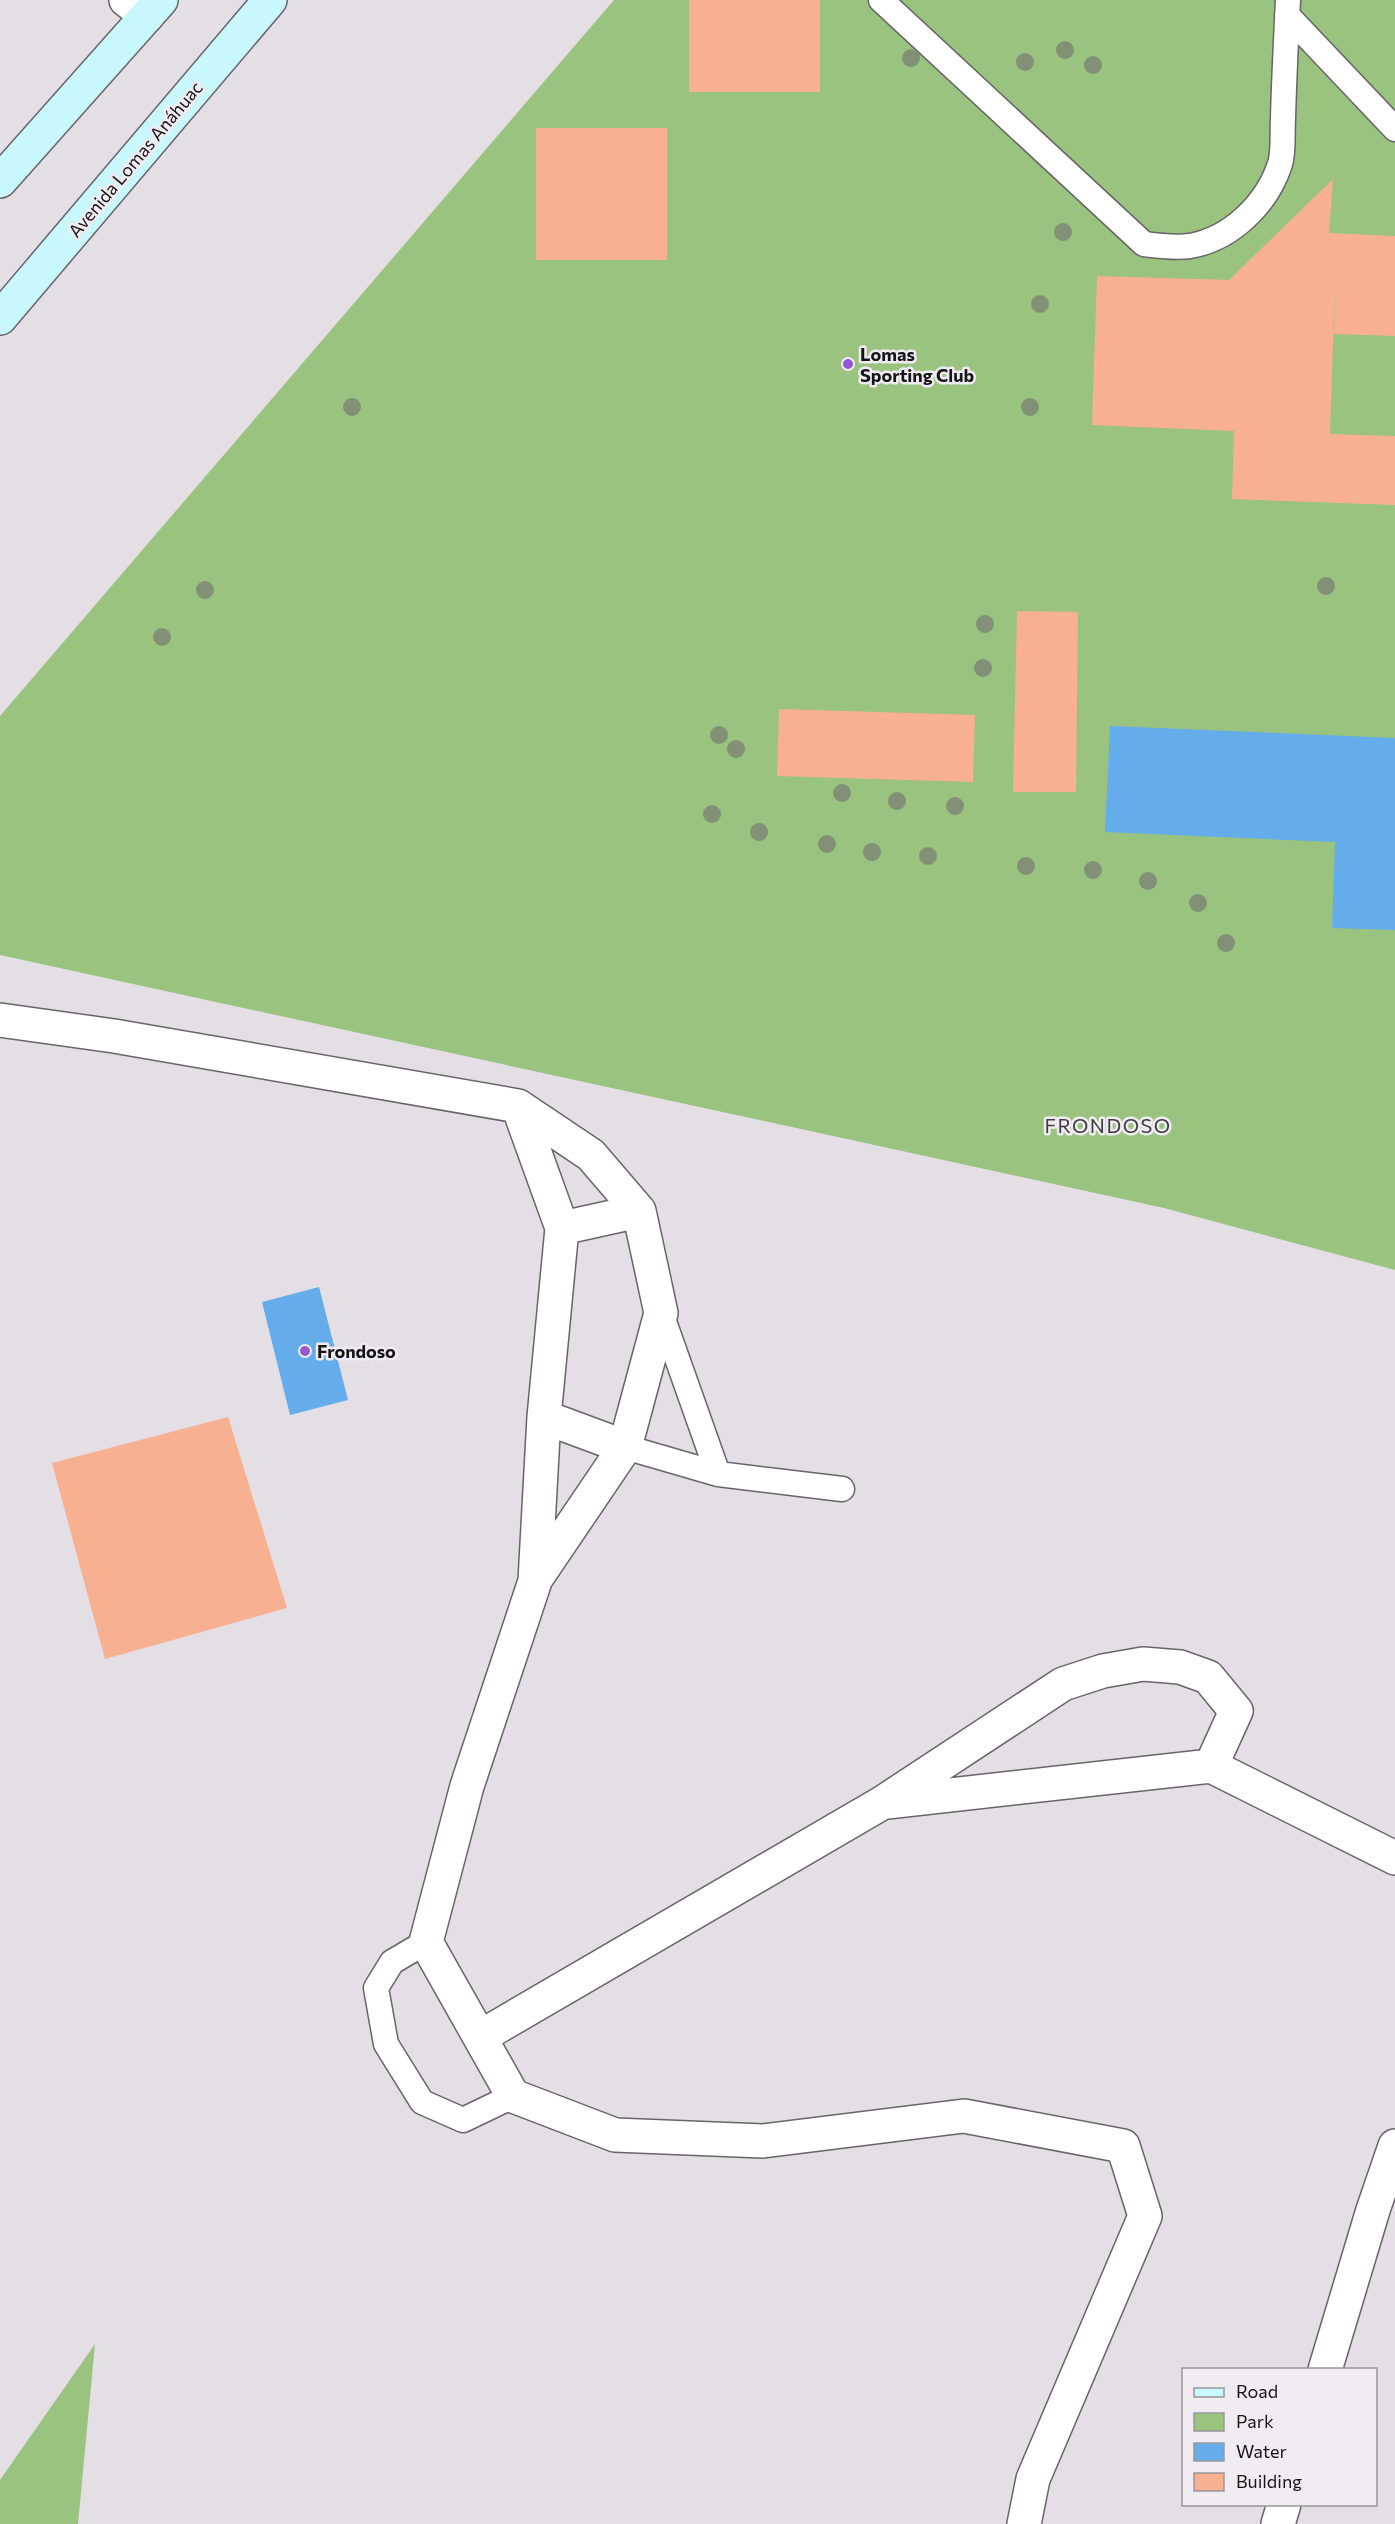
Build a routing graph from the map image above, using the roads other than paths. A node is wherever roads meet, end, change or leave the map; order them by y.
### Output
1 (270, 0) edge
2 (880, 0) edge
3 (145, 5) edge
4 (1288, 7) edge
5 (1395, 129) edge
6 (0, 181) edge
7 (0, 318) edge
8 (0, 1020) edge
9 (518, 1106) junction
10 (639, 1211) junction
11 (562, 1228) junction
12 (661, 1313) junction
13 (544, 1417) junction
14 (625, 1447) junction
15 (718, 1474) junction
16 (842, 1489) dead end
17 (535, 1581) junction
18 (1211, 1766) junction
19 (882, 1803) junction
20 (1395, 1858) edge
21 (426, 1942) junction
22 (480, 2037) junction
23 (513, 2096) junction
24 (1395, 2146) edge
25 (1326, 2368) edge
26 (1284, 2506) edge
27 (1024, 2524) edge
28 (1278, 2524) edge

1 - 7 main road, Avenida Lomas Anáhuac
2 - 4 lane
3 - 6 main road
4 - 5 lane
8 - 9 street
9 - 10 street
9 - 11 street
10 - 11 street
10 - 12 street
11 - 13 street
12 - 14 street
12 - 15 lane
13 - 14 street
13 - 17 street
14 - 15 lane
14 - 17 street
15 - 16 lane
17 - 21 street
18 - 19 street
18 - 19 street
18 - 20 street
19 - 22 street
21 - 22 street
21 - 23 lane
22 - 23 street
23 - 27 street
24 - 25 street
26 - 28 street

